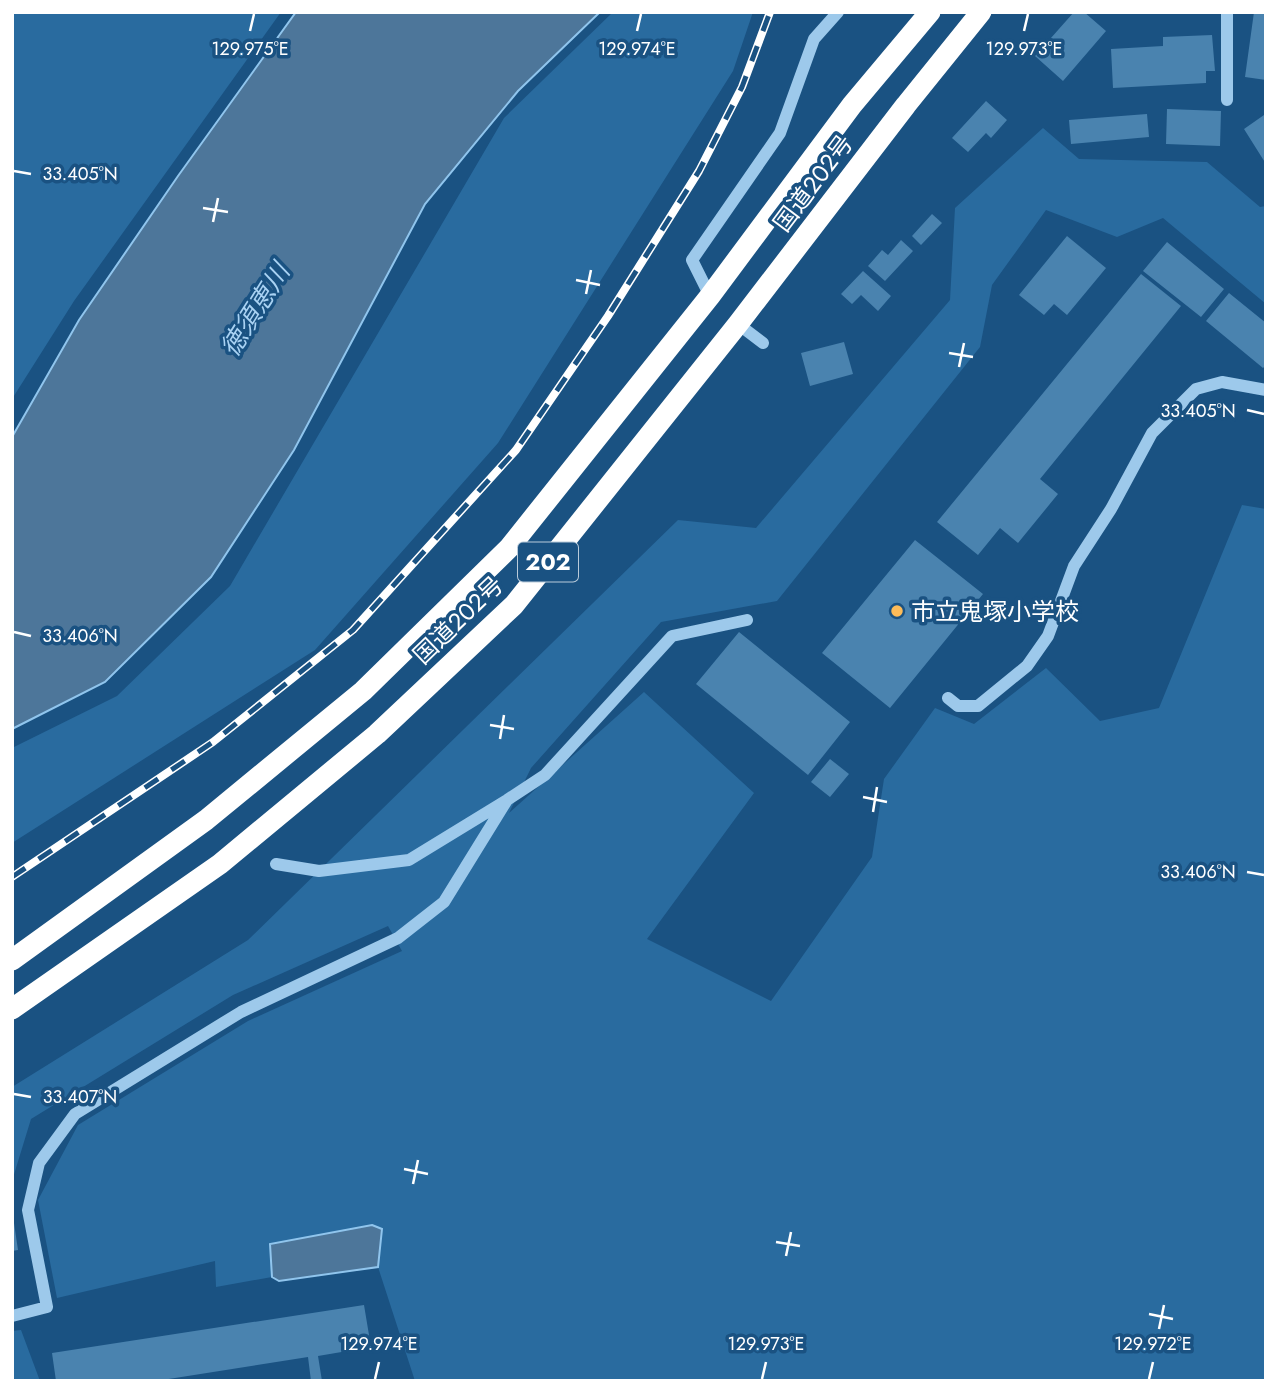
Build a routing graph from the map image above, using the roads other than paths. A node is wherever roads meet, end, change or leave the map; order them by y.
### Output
1 (838, 12) edge
2 (930, 12) edge
3 (981, 12) edge
4 (1227, 12) edge
5 (1227, 100) dead end
6 (710, 296) junction
7 (738, 324) junction
8 (763, 343) dead end
9 (1266, 390) edge
10 (747, 620) dead end
11 (948, 698) dead end
12 (507, 800) junction
13 (276, 864) dead end
14 (12, 960) edge
15 (12, 1009) edge
16 (12, 1316) edge

1 - 6 street
2 - 6 highway, 国道202号 / 202
3 - 7 highway, 国道202号 / 202
4 - 5 street
6 - 14 highway, 国道202号 / 202
7 - 8 street
7 - 15 highway, 国道202号 / 202
9 - 11 street
10 - 12 street
12 - 13 street
12 - 16 street

